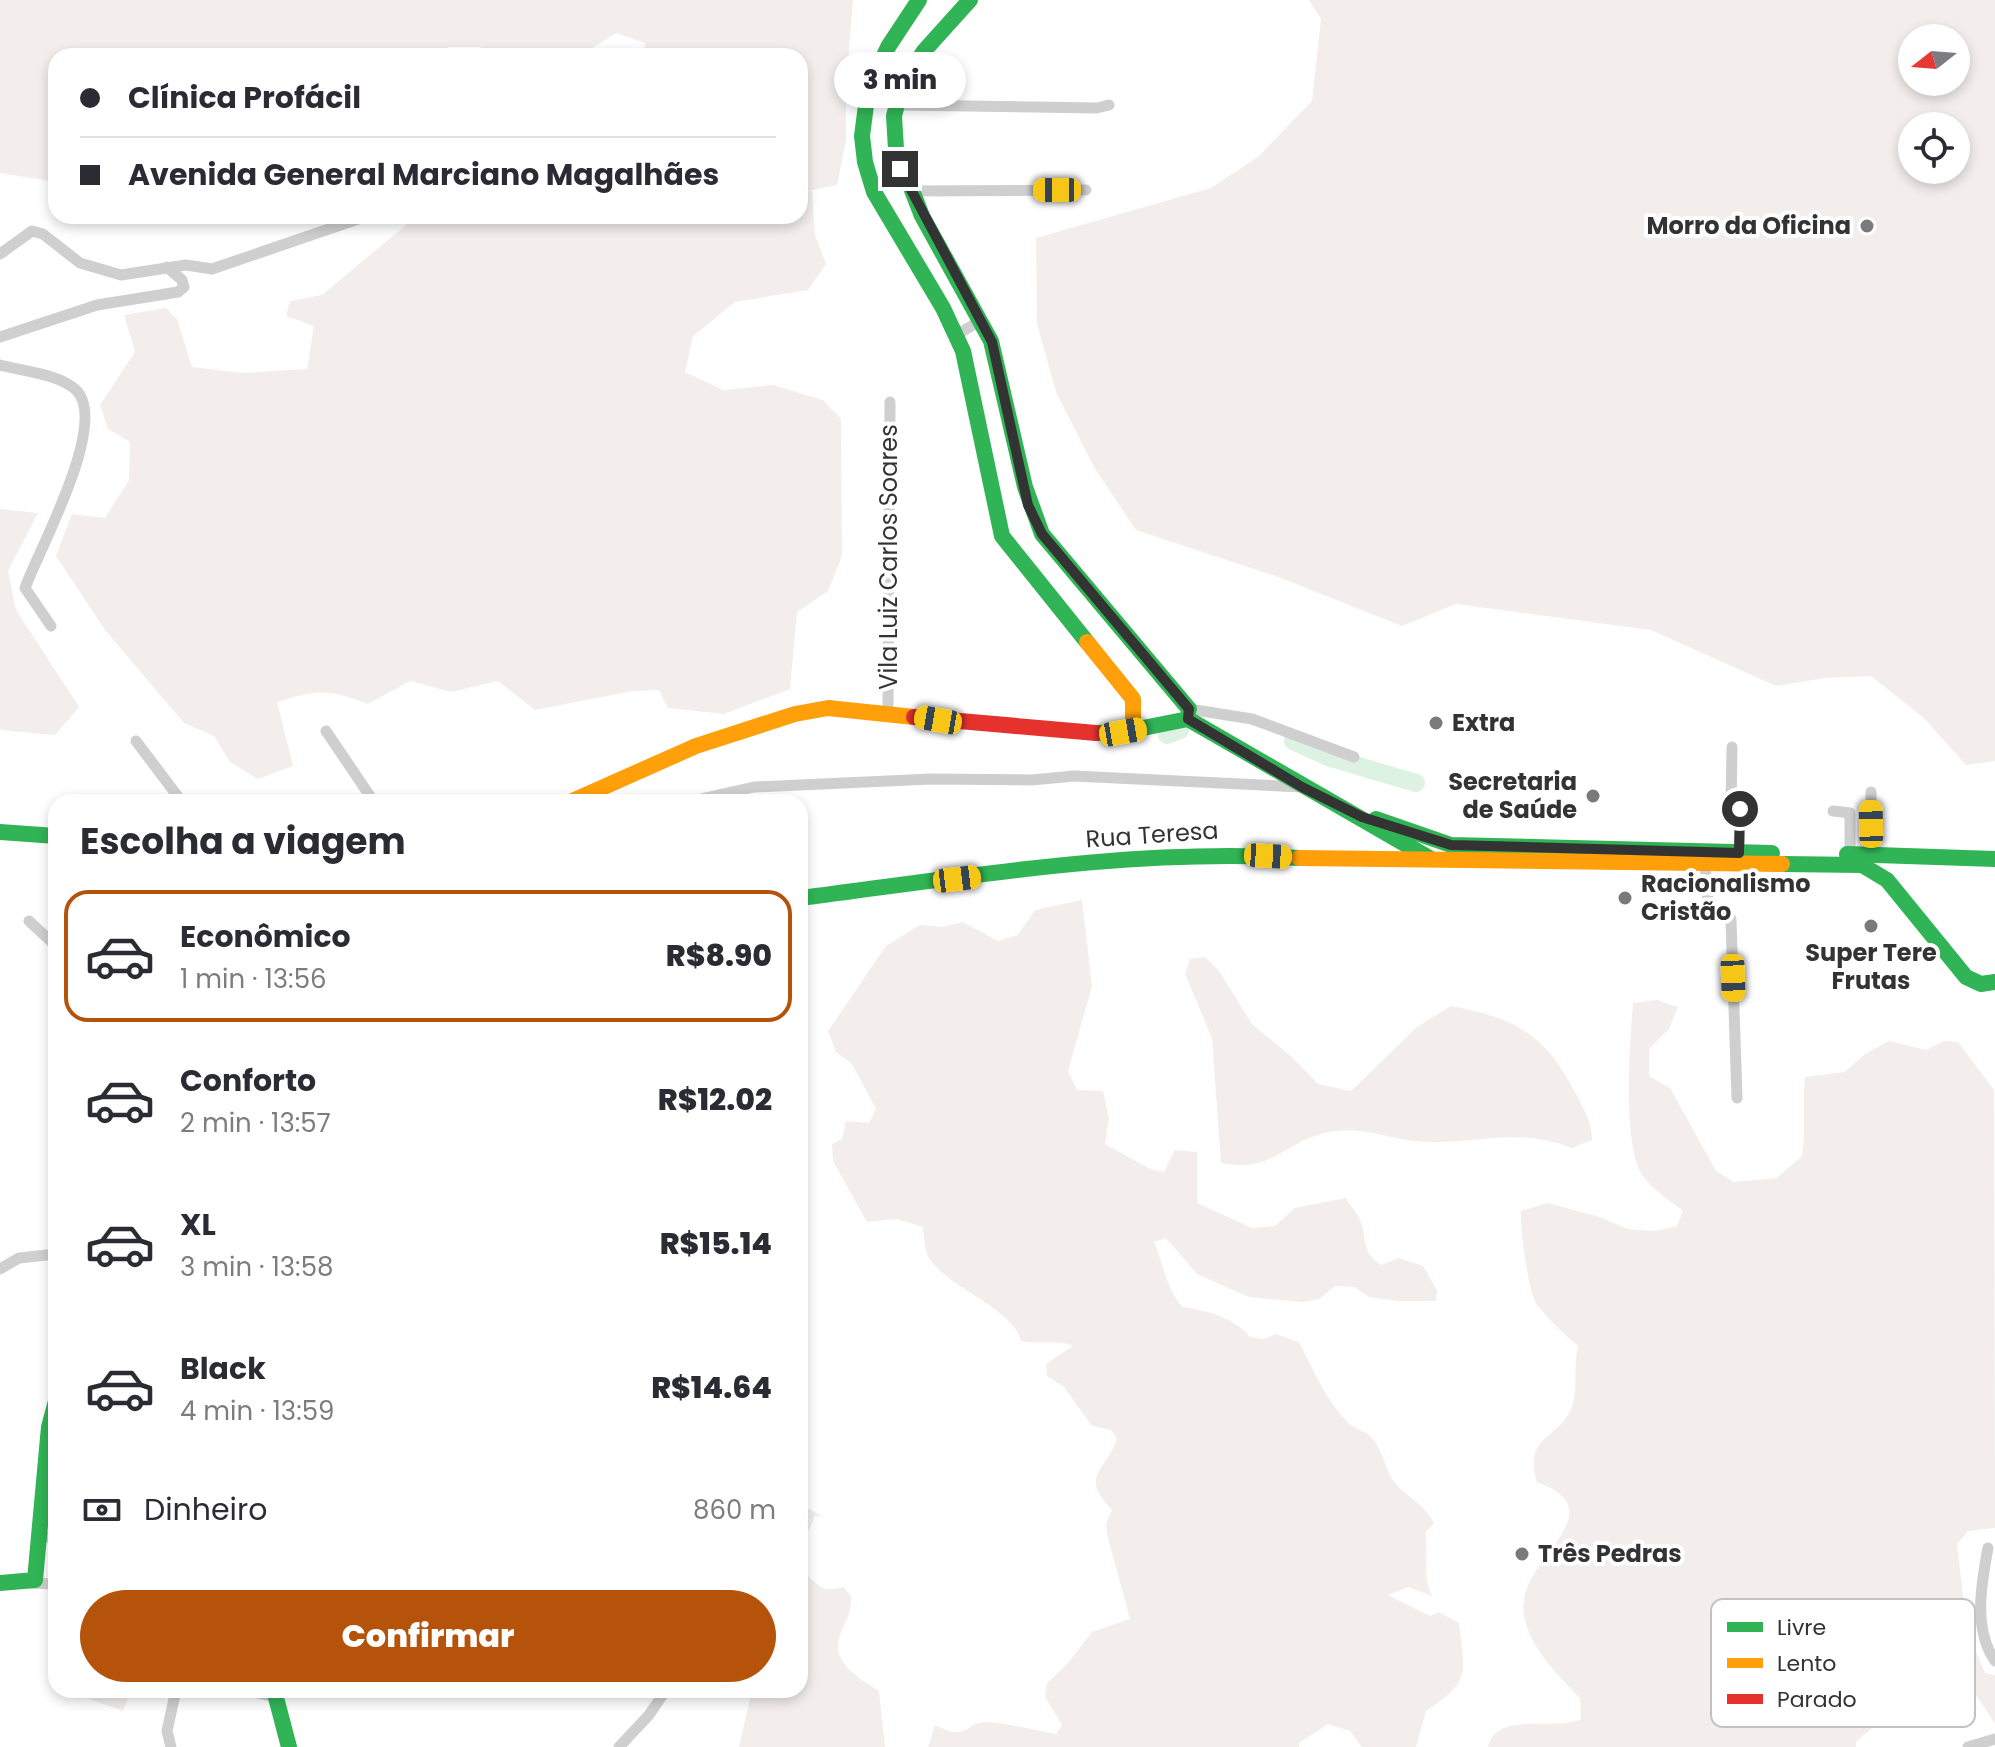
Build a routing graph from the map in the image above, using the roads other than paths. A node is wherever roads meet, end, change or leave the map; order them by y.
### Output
1 (919, 0) edge
2 (970, 0) edge
3 (898, 105) junction
4 (1109, 105) dead end
5 (1086, 190) dead end
6 (911, 191) junction
7 (344, 224) edge
8 (0, 254) edge
9 (167, 267) junction
10 (982, 320) junction
11 (956, 335) junction
12 (0, 337) edge
13 (0, 365) edge
14 (890, 402) dead end
15 (51, 626) dead end
16 (1133, 699) junction
17 (888, 712) junction
18 (1188, 714) junction
19 (1153, 727) junction
20 (326, 731) dead end
21 (1123, 732) junction
22 (136, 741) dead end
23 (1732, 747) dead end
24 (1354, 757) dead end
25 (1302, 787) junction
26 (1871, 792) dead end
27 (176, 794) edge
28 (369, 794) edge
29 (587, 794) edge
30 (723, 794) edge
31 (1833, 811) dead end
32 (1362, 817) junction
33 (0, 832) edge
34 (48, 835) edge
35 (1451, 852) junction
36 (1739, 853) junction
37 (1850, 854) junction
38 (1871, 854) junction
39 (1906, 857) junction
40 (1995, 859) edge
41 (1432, 860) junction
42 (1705, 864) junction
43 (1887, 880) junction
44 (808, 897) edge
45 (29, 921) dead end
46 (48, 939) edge
47 (1995, 982) edge
48 (1737, 1098) dead end
49 (48, 1255) edge
50 (0, 1269) edge
51 (48, 1537) edge
52 (1988, 1548) dead end
53 (0, 1583) edge
54 (36, 1584) junction
55 (48, 1584) edge
56 (1995, 1661) edge
57 (174, 1698) edge
58 (276, 1698) edge
59 (661, 1698) edge
60 (1995, 1739) edge
61 (171, 1747) edge
62 (289, 1747) edge
63 (619, 1747) edge
64 (1968, 1747) edge

1 - 11 main road
2 - 3 main road
3 - 4 street
3 - 6 main road
5 - 6 street
6 - 10 main road
7 - 9 street
8 - 9 street
9 - 12 street
10 - 11 street
10 - 18 main road
11 - 16 main road
13 - 15 street
14 - 17 street, Vila Luiz Carlos Soares
16 - 19 main road
16 - 21 main road
17 - 21 main road
17 - 29 main road
18 - 19 main road
18 - 24 street
18 - 25 main road
19 - 21 main road
20 - 28 street
22 - 27 street
23 - 36 street
25 - 30 street
25 - 32 main road
26 - 38 street
31 - 37 street
32 - 35 main road
32 - 41 main road
33 - 34 main road
35 - 36 main road, Rua Teresa
35 - 41 main road, Rua Teresa
35 - 42 main road, Rua Teresa
36 - 37 main road, Rua Teresa
37 - 38 main road, Rua Teresa
38 - 39 main road, Rua Teresa
39 - 40 main road, Rua Teresa
39 - 43 main road
41 - 44 main road, Rua Teresa
42 - 43 main road, Rua Teresa
42 - 48 street
43 - 47 main road
45 - 46 street
49 - 50 street
51 - 54 main road
52 - 56 street
53 - 54 main road
54 - 55 street
57 - 61 street
58 - 62 main road
59 - 63 street
60 - 64 street

